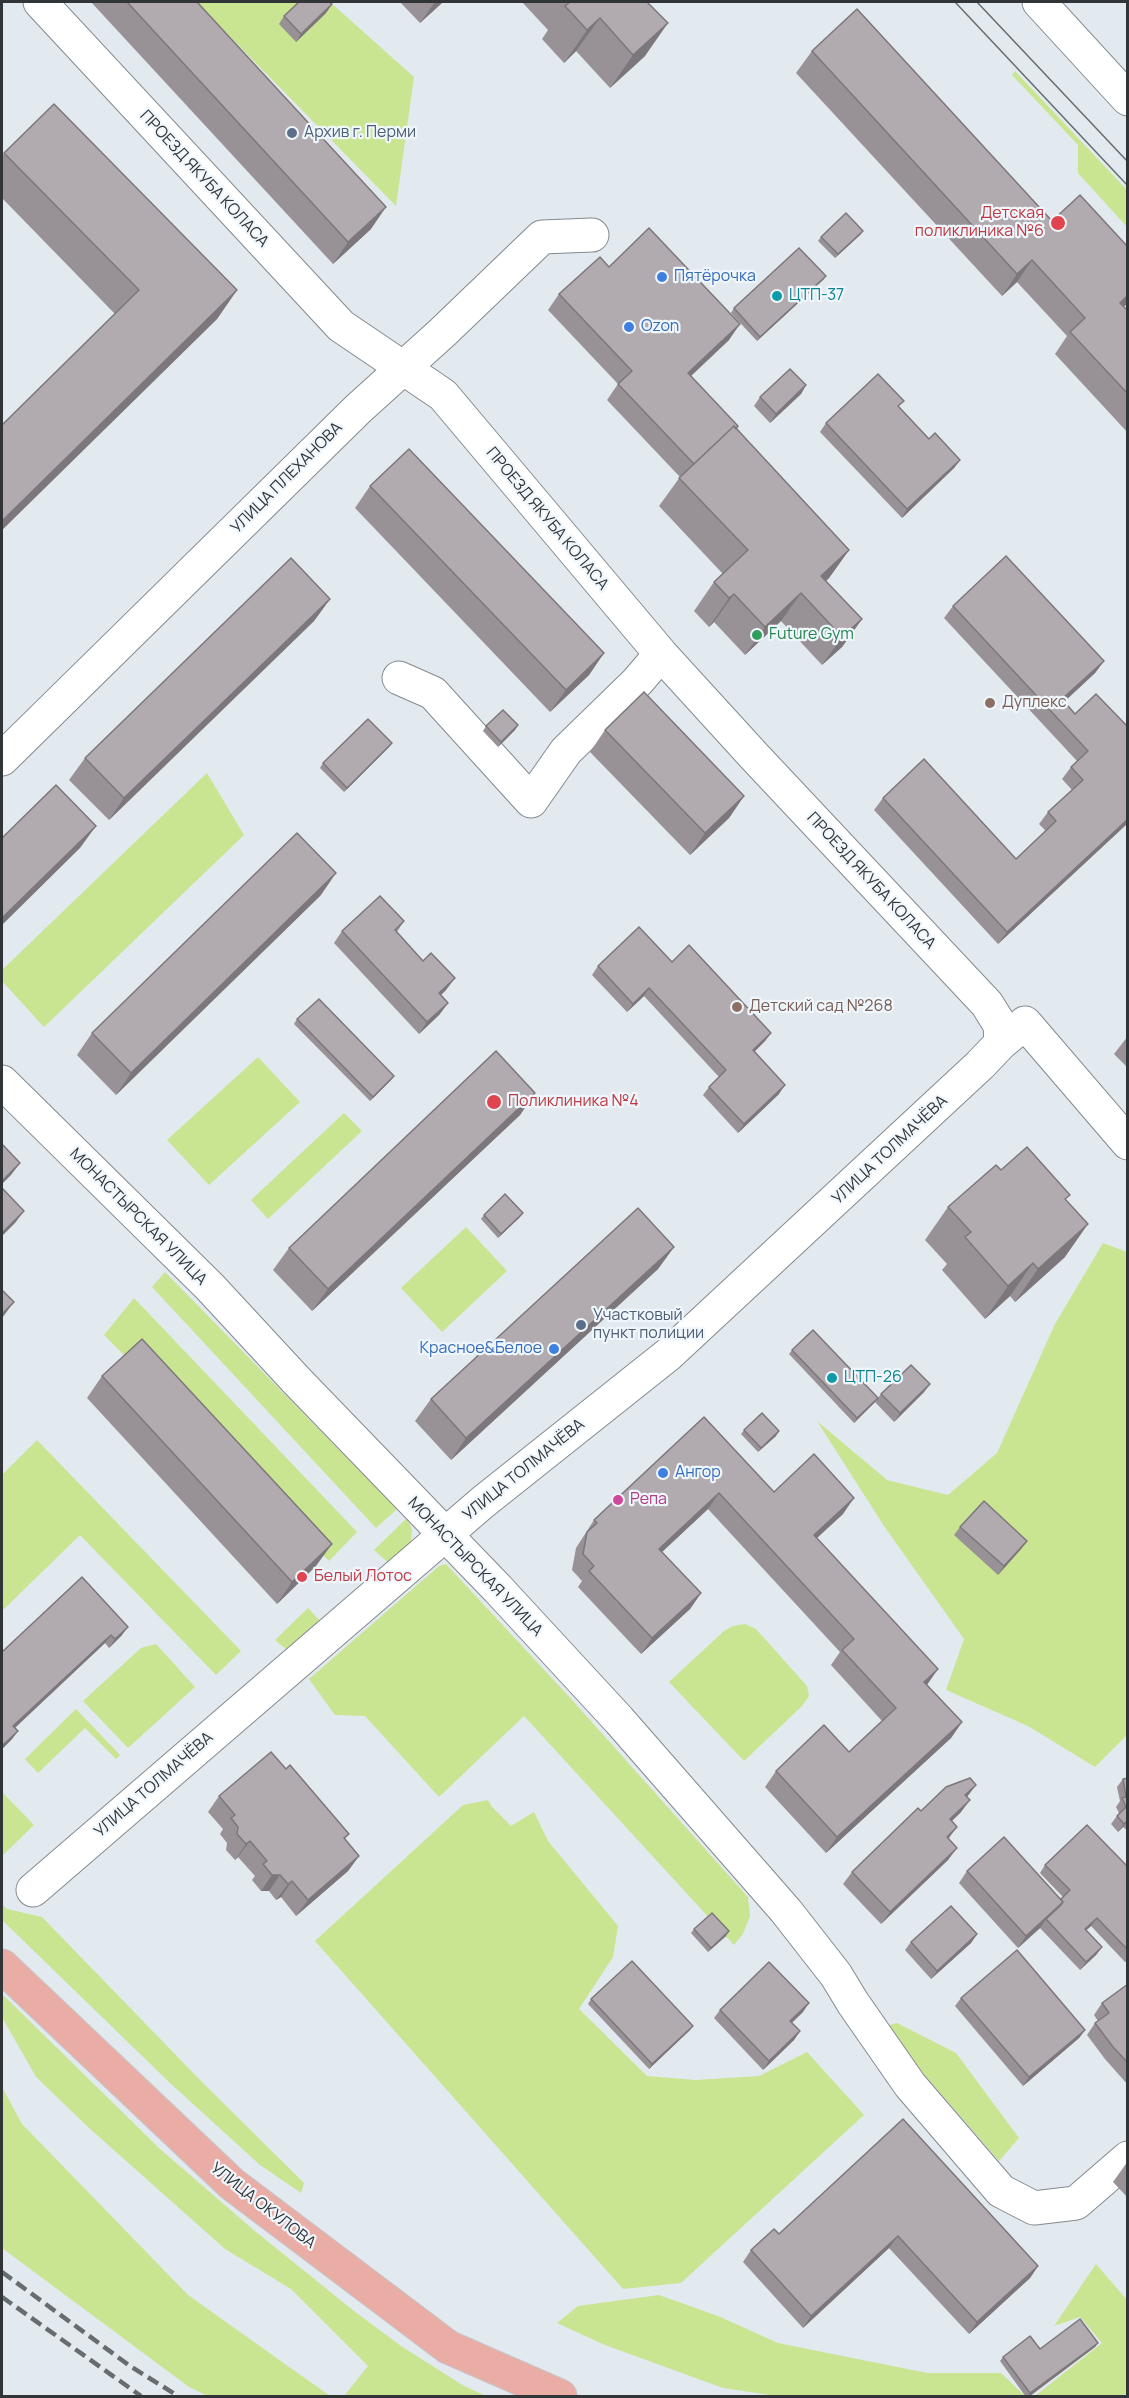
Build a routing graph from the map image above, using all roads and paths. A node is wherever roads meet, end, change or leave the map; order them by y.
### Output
1 (40, 2) edge
2 (1039, 2) edge
3 (1128, 99) edge
4 (592, 234) dead end
5 (402, 368) junction
6 (661, 654) junction
7 (399, 678) dead end
8 (2, 759) edge
9 (991, 1054) junction
10 (2, 1082) edge
11 (1128, 1143) edge
12 (446, 1535) junction
13 (33, 1890) dead end
14 (2, 1966) edge
15 (1128, 2158) edge
16 (560, 2397) edge

1 - 5 street, ПРОЕЗД ЯКУБА КОЛАСА
2 - 3 street
4 - 5 street, УЛИЦА ПЛЕХАНОВА
5 - 6 street, ПРОЕЗД ЯКУБА КОЛАСА
5 - 8 street, УЛИЦА ПЛЕХАНОВА
6 - 7 street
6 - 9 street, ПРОЕЗД ЯКУБА КОЛАСА
9 - 11 street, УЛИЦА ТОЛМАЧЁВА
9 - 12 street, УЛИЦА ТОЛМАЧЁВА
10 - 12 street, МОНАСТЫРСКАЯ УЛИЦА
12 - 13 street, УЛИЦА ТОЛМАЧЁВА
12 - 15 street, МОНАСТЫРСКАЯ УЛИЦА
14 - 16 main road, УЛИЦА ОКУЛОВА

